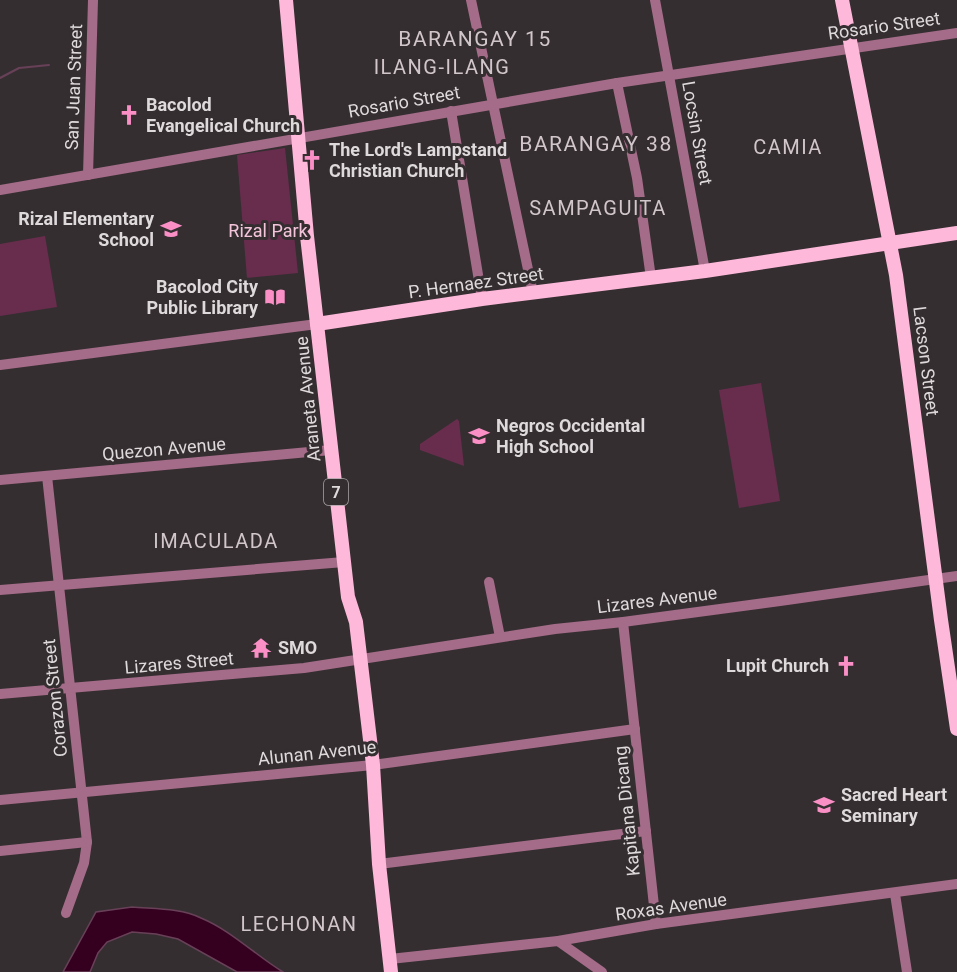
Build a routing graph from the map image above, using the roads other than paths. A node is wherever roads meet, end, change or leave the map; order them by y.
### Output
1 (93, 0) edge
2 (286, 0) edge
3 (471, 0) edge
4 (655, 0) edge
5 (842, 0) edge
6 (957, 33) edge
7 (852, 48) junction
8 (670, 75) junction
9 (617, 83) junction
10 (492, 103) junction
11 (452, 111) junction
12 (297, 137) junction
13 (88, 175) junction
14 (0, 190) edge
15 (957, 233) edge
16 (891, 244) junction
17 (705, 271) junction
18 (651, 278) junction
19 (533, 293) junction
20 (482, 299) junction
21 (317, 324) junction
22 (0, 365) edge
23 (331, 450) junction
24 (46, 476) junction
25 (0, 480) edge
26 (344, 562) junction
27 (957, 576) edge
28 (936, 579) junction
29 (489, 582) dead end
30 (58, 585) junction
31 (0, 590) edge
32 (623, 622) junction
33 (500, 638) junction
34 (361, 659) junction
35 (70, 689) junction
36 (0, 694) edge
37 (635, 729) junction
38 (957, 729) edge
39 (373, 765) junction
40 (82, 792) junction
41 (0, 800) edge
42 (646, 831) junction
43 (87, 842) junction
44 (0, 851) edge
45 (379, 864) junction
46 (957, 884) edge
47 (895, 894) junction
48 (66, 913) dead end
49 (656, 924) junction
50 (558, 941) junction
51 (391, 965) edge
52 (602, 972) edge
53 (907, 972) edge

1 - 13 street, San Juan Street
2 - 12 main road, Araneta Avenue / 7
3 - 10 street
4 - 8 street, Locsin Street
5 - 7 main road, Lacson Street
6 - 7 street, Rosario Street
7 - 8 street, Rosario Street
7 - 16 main road, Lacson Street
8 - 9 street, Rosario Street
8 - 17 street, Locsin Street
9 - 10 street, Rosario Street
9 - 18 street
10 - 11 street, Rosario Street
10 - 19 street
11 - 12 street, Rosario Street
11 - 20 street
12 - 13 street, Rosario Street
12 - 21 main road, Araneta Avenue / 7
13 - 14 street, Rosario Street
15 - 16 main road, P. Hernaez Street
16 - 17 main road, P. Hernaez Street
16 - 28 main road, Lacson Street
17 - 18 main road, P. Hernaez Street
18 - 19 main road, P. Hernaez Street
19 - 20 main road, P. Hernaez Street
20 - 21 main road, P. Hernaez Street
21 - 22 street, P. Hernaez Street
21 - 23 main road, Araneta Avenue / 7
23 - 24 street, Quezon Avenue
23 - 26 main road, Araneta Avenue / 7
24 - 25 street, Quezon Avenue
24 - 30 street, Corazon Street
26 - 30 street
26 - 34 main road, Araneta Avenue / 7
27 - 28 street, Lizares Avenue
28 - 32 street, Lizares Avenue
28 - 38 main road, Lacson Street
29 - 33 street
30 - 31 street
30 - 35 street, Corazon Street
32 - 33 street, Lizares Avenue
32 - 37 street, Kapitana Dicang
33 - 34 street, Lizares Avenue
34 - 35 street, Lizares Street
34 - 39 main road, Araneta Avenue / 7
35 - 36 street, Lizares Street
35 - 40 street, Corazon Street
37 - 39 street, Alunan Avenue
37 - 42 street, Kapitana Dicang
39 - 40 street, Alunan Avenue
39 - 45 main road, Araneta Avenue / 7
40 - 41 street, Alunan Avenue
40 - 43 street, Corazon Street
42 - 45 street
42 - 49 street, Kapitana Dicang
43 - 44 street
43 - 48 street, Corazon Street
45 - 51 main road, Araneta Avenue / 7
46 - 47 street, Roxas Avenue
47 - 49 street, Roxas Avenue
47 - 53 street
49 - 50 street, Roxas Avenue
50 - 51 street, Roxas Avenue
50 - 52 street

